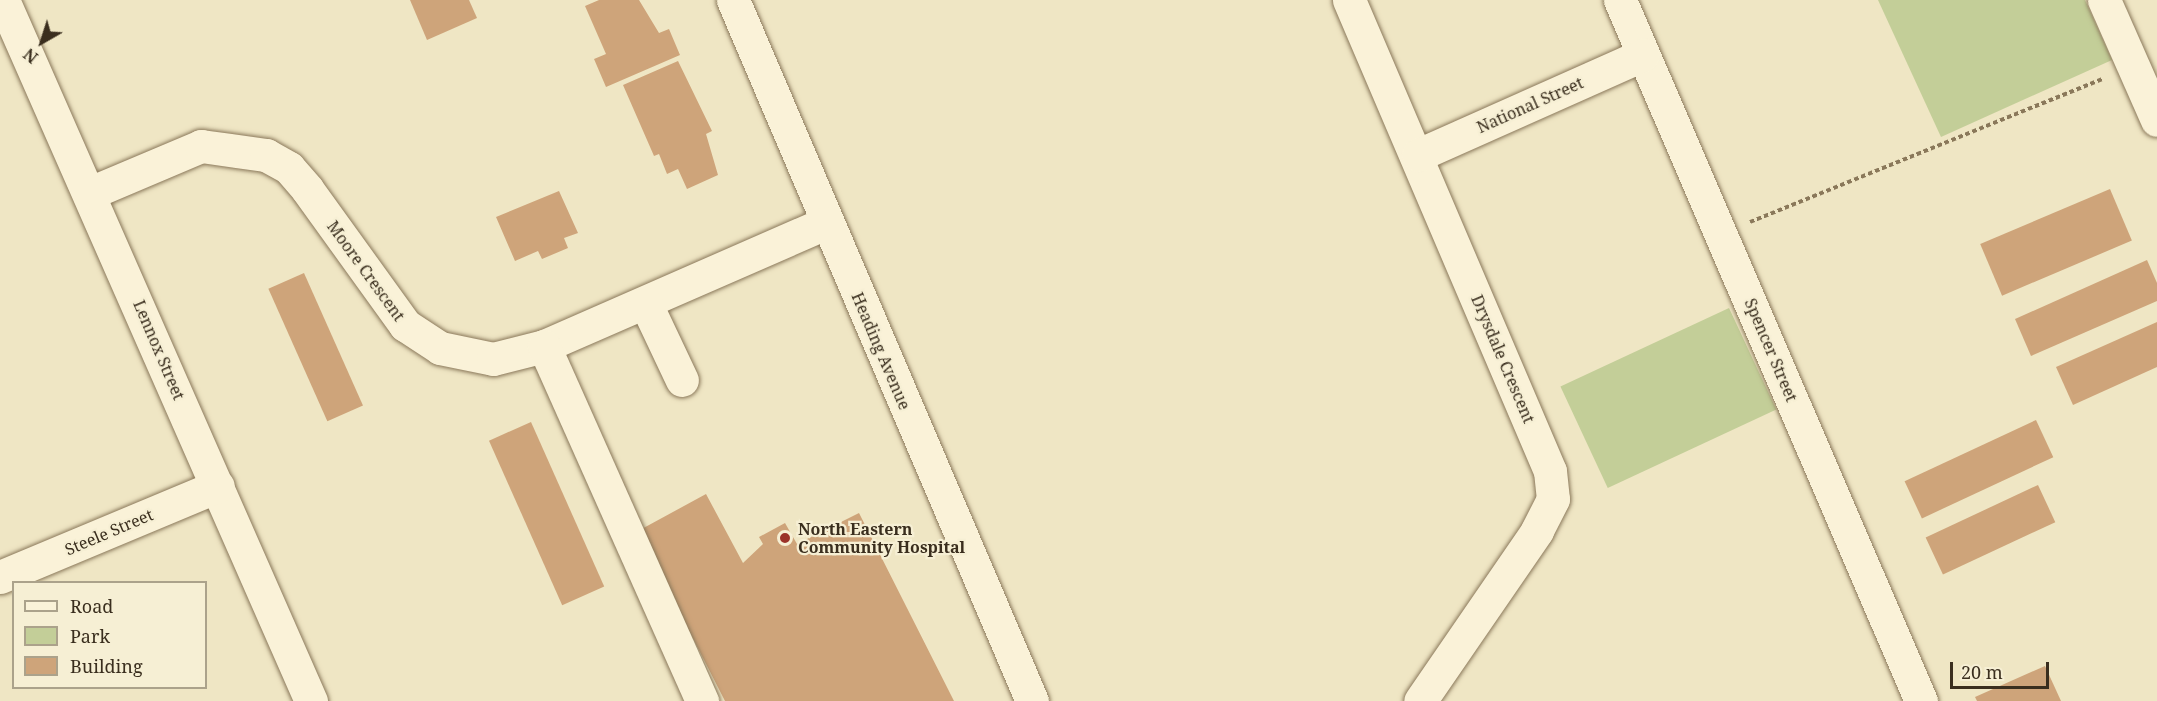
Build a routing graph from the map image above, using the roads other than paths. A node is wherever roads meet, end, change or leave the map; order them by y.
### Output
1 (3, 0) edge
2 (733, 0) edge
3 (1349, 0) edge
4 (1620, 0) edge
5 (2104, 0) edge
6 (1643, 56) junction
7 (2157, 120) edge
8 (1418, 155) junction
9 (90, 193) junction
10 (825, 224) junction
11 (646, 304) junction
12 (544, 346) junction
13 (682, 380) dead end
14 (218, 486) junction
15 (0, 577) edge
16 (311, 701) edge
17 (702, 701) edge
18 (1032, 701) edge
19 (1420, 701) edge
20 (1922, 701) edge

1 - 9 street, Lennox Street
2 - 10 street, Heading Avenue
3 - 8 street, Drysdale Crescent
4 - 6 street, Spencer Street
5 - 7 street
6 - 8 street, National Street
6 - 20 street, Spencer Street
8 - 19 street, Drysdale Crescent
9 - 12 street, Moore Crescent
9 - 14 street, Lennox Street
10 - 11 street, Moore Crescent
10 - 18 street, Heading Avenue
11 - 12 street, Moore Crescent
11 - 13 street
12 - 17 street
14 - 15 street, Steele Street
14 - 16 street, Lennox Street

